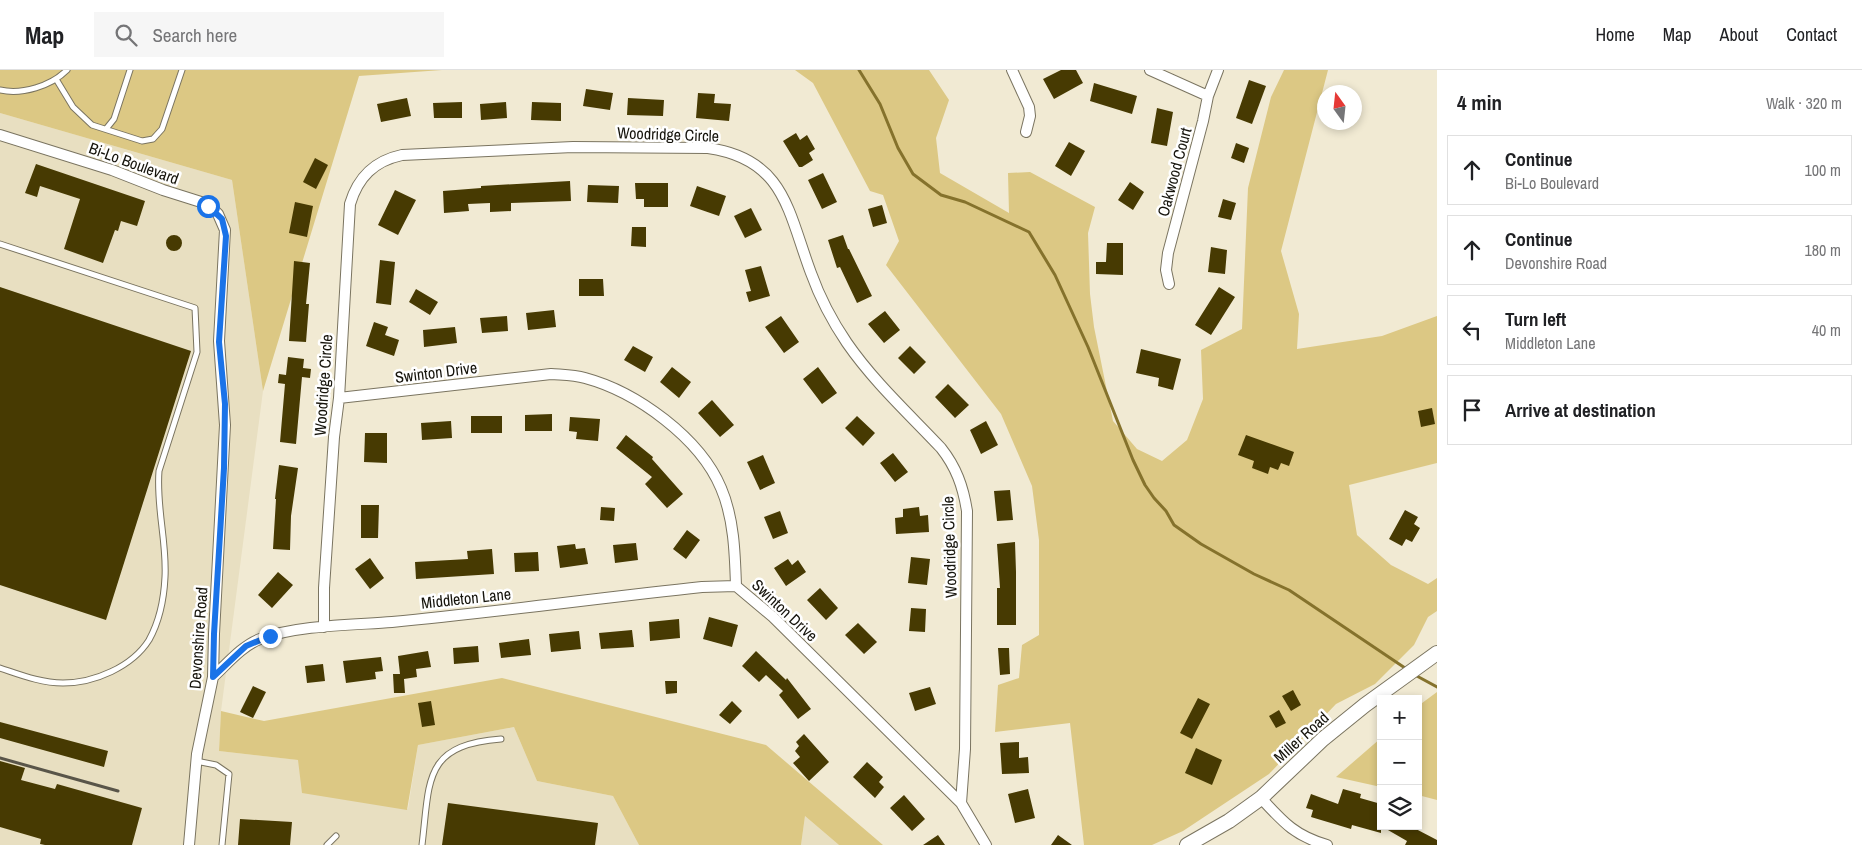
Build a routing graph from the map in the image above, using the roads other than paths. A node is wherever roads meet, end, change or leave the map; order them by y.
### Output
1 (67, 70) edge
2 (130, 70) edge
3 (182, 70) edge
4 (1012, 70) edge
5 (1150, 70) edge
6 (1218, 70) edge
7 (56, 79) junction
8 (0, 90) edge
9 (1208, 96) junction
10 (106, 129) junction
11 (1026, 132) dead end
12 (0, 134) edge
13 (0, 244) edge
14 (1169, 284) dead end
15 (221, 372) joint
16 (339, 398) junction
17 (736, 586) junction
18 (324, 627) junction
19 (1437, 653) edge
20 (0, 668) edge
21 (213, 677) junction
22 (501, 738) dead end
23 (196, 761) junction
24 (1261, 798) junction
25 (961, 803) junction
26 (336, 836) dead end
27 (189, 845) edge
28 (222, 845) edge
29 (327, 845) edge
30 (422, 845) edge
31 (986, 845) edge
32 (1187, 845) edge
33 (1327, 845) edge

1 - 7 lane
2 - 10 lane
3 - 10 lane
4 - 11 street
5 - 9 street
6 - 9 street, Oakwood Court
7 - 8 lane
7 - 10 lane
9 - 14 street, Oakwood Court
12 - 15 street, Bi-Lo Boulevard
13 - 20 lane
15 - 21 street, Devonshire Road
16 - 17 street, Swinton Drive
16 - 18 street, Woodridge Circle
16 - 25 street, Woodridge Circle
17 - 18 street, Middleton Lane
17 - 25 street, Swinton Drive
18 - 21 street, Middleton Lane
19 - 24 street, Miller Road
21 - 23 street, Devonshire Road
22 - 30 lane
23 - 27 street, Devonshire Road
23 - 28 lane
24 - 32 street, Miller Road
24 - 33 street
25 - 31 street, Swinton Drive
26 - 29 lane

